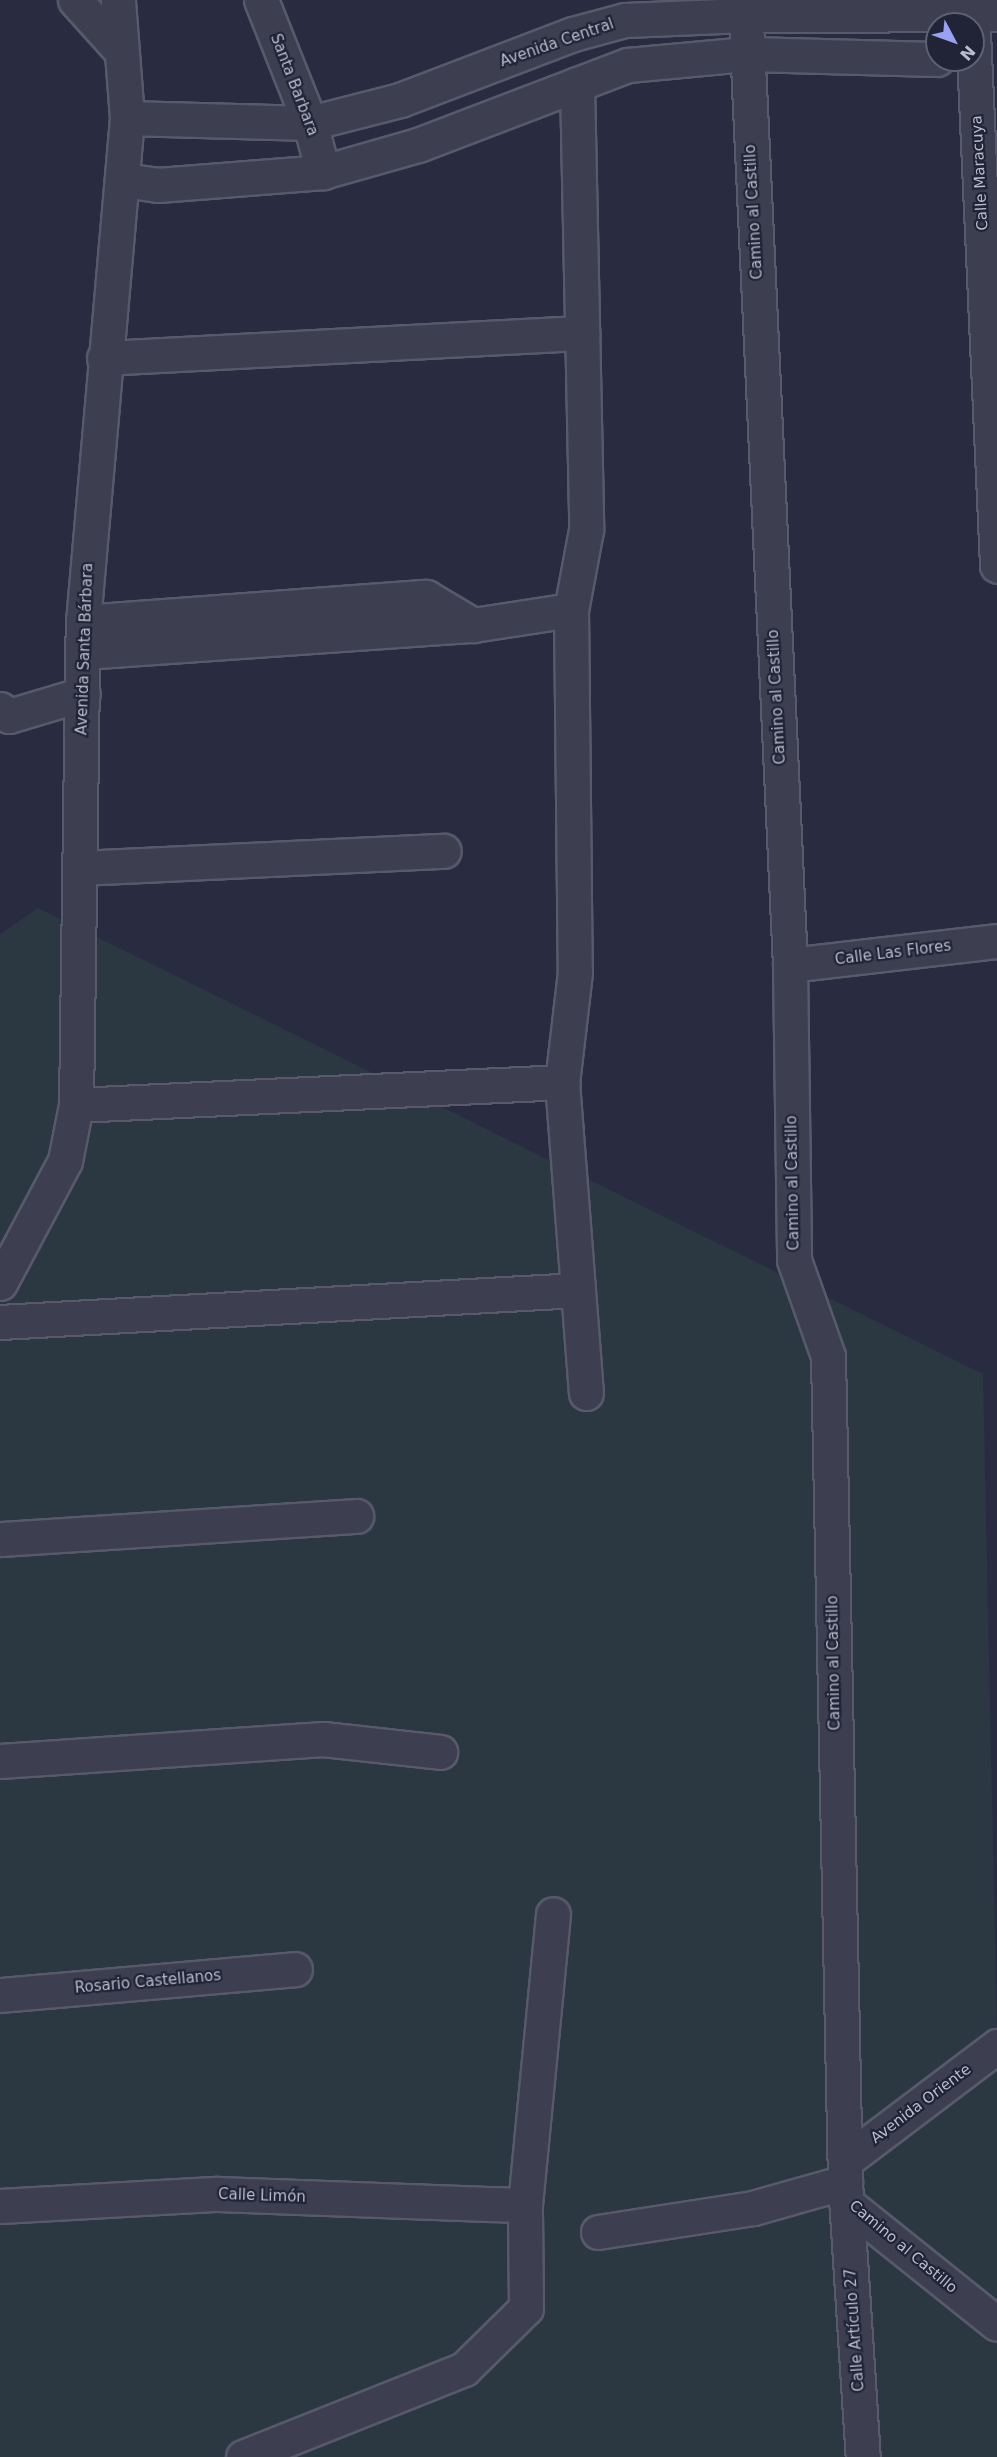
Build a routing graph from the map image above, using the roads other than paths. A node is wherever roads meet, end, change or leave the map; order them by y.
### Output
1 (75, 0) edge
2 (118, 0) edge
3 (261, 0) edge
4 (746, 7) edge
5 (925, 27) edge
6 (120, 50) junction
7 (747, 54) junction
8 (925, 59) edge
9 (978, 72) edge
10 (577, 84) junction
11 (127, 118) junction
12 (310, 123) junction
13 (323, 172) junction
14 (123, 180) junction
15 (582, 333) junction
16 (104, 358) junction
17 (997, 565) edge
18 (571, 610) junction
19 (83, 637) junction
20 (83, 694) junction
21 (3, 718) edge
22 (444, 851) dead end
23 (80, 868) junction
24 (997, 941) edge
25 (790, 965) junction
26 (562, 1082) junction
27 (76, 1105) junction
28 (0, 1283) edge
29 (578, 1290) junction
30 (0, 1322) edge
31 (586, 1393) dead end
32 (356, 1516) dead end
33 (0, 1539) edge
34 (440, 1752) dead end
35 (0, 1761) edge
36 (553, 1914) dead end
37 (295, 1969) dead end
38 (0, 1995) edge
39 (997, 2046) edge
40 (846, 2182) junction
41 (525, 2205) junction
42 (0, 2206) edge
43 (598, 2232) dead end
44 (997, 2324) edge
45 (243, 2457) edge
46 (863, 2457) edge

1 - 6 street
2 - 6 street, Avenida Santa Bárbara
3 - 12 street, Santa Barbara
4 - 5 street, Avenida Central
4 - 7 street, Camino al Castillo
4 - 12 street, Avenida Central
6 - 11 street, Avenida Santa Bárbara
7 - 8 street
7 - 10 street
7 - 25 street, Camino al Castillo
9 - 17 street, Calle Maracuya
10 - 13 street
10 - 15 street
11 - 12 street, Avenida Central
11 - 14 street, Avenida Santa Bárbara
12 - 13 street, Santa Barbara
13 - 14 street
14 - 16 street, Avenida Santa Bárbara
15 - 16 street
15 - 18 street
16 - 19 street, Avenida Santa Bárbara
18 - 19 street
18 - 26 street
19 - 20 street, Avenida Santa Bárbara
20 - 21 street
20 - 23 street, Avenida Santa Bárbara
22 - 23 street
23 - 27 street, Avenida Santa Bárbara
24 - 25 street, Calle Las Flores
25 - 40 street, Camino al Castillo
26 - 27 street
26 - 29 street
27 - 28 street, Avenida Santa Bárbara
29 - 30 street
29 - 31 street
32 - 33 street
34 - 35 street
36 - 41 street
37 - 38 street, Rosario Castellanos
39 - 40 street, Avenida Oriente
40 - 43 street
40 - 44 street, Camino al Castillo
40 - 46 street, Calle Artículo 27
41 - 42 street, Calle Limón
41 - 45 street

